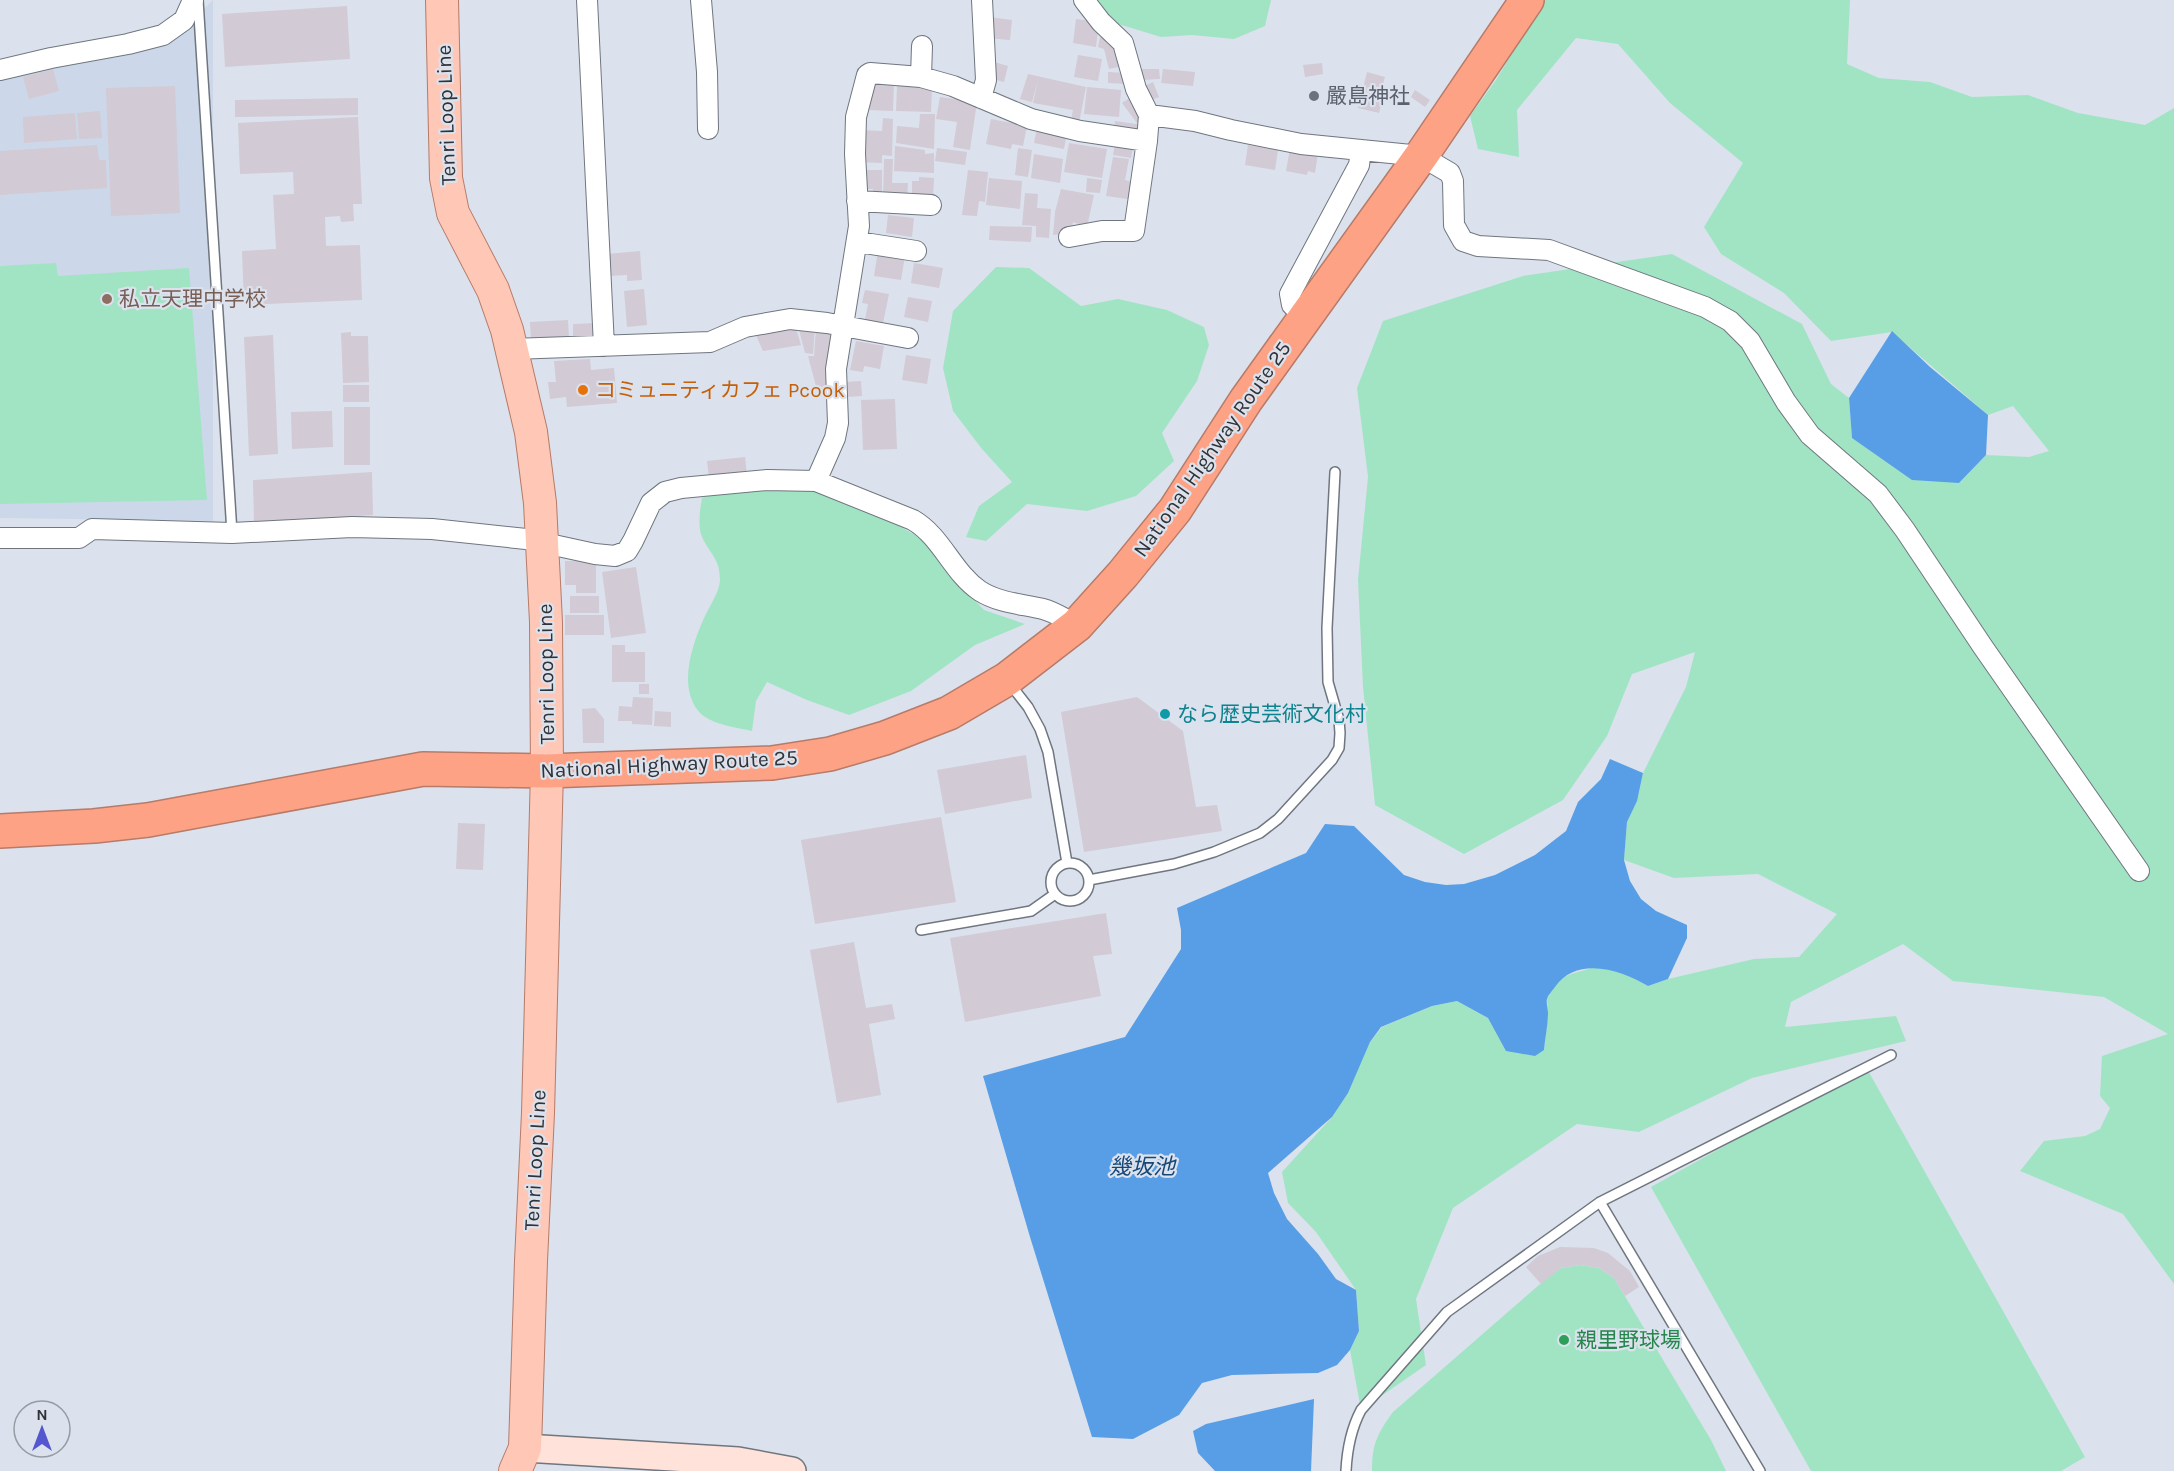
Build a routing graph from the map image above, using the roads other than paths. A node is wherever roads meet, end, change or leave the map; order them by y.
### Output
1 (193, 0) edge
2 (198, 0) edge
3 (442, 0) edge
4 (587, 0) edge
5 (701, 0) edge
6 (982, 0) edge
7 (1084, 0) edge
8 (1527, 0) edge
9 (922, 46) dead end
10 (0, 70) edge
11 (921, 77) junction
12 (981, 98) junction
13 (1149, 115) junction
14 (708, 129) dead end
15 (1147, 141) junction
16 (1361, 150) junction
17 (1421, 156) junction
18 (857, 201) junction
19 (931, 205) dead end
20 (1069, 237) dead end
21 (858, 242) junction
22 (916, 251) dead end
23 (1306, 316) junction
24 (843, 326) junction
25 (908, 338) dead end
26 (604, 346) junction
27 (512, 349) junction
28 (1335, 472) dead end
29 (816, 481) junction
30 (232, 533) junction
31 (0, 538) edge
32 (542, 543) junction
33 (1077, 625) junction
34 (1007, 680) junction
35 (547, 771) junction
36 (0, 831) edge
37 (1067, 863) junction
38 (2139, 871) dead end
39 (1089, 880) junction
40 (1055, 894) junction
41 (921, 930) dead end
42 (1892, 1054) dead end
43 (1600, 1202) junction
44 (520, 1460) edge
45 (792, 1471) edge
46 (1346, 1471) edge
47 (1760, 1471) edge

1 - 10 street
2 - 30 lane
3 - 27 main road, Tenri Loop Line
4 - 26 street
5 - 14 street
6 - 12 street
7 - 13 street
8 - 17 highway, National Highway Route 25
9 - 11 street
11 - 12 street
11 - 18 street
12 - 15 street
13 - 15 street
13 - 16 street
15 - 20 street
16 - 17 street
16 - 23 street
17 - 23 highway, National Highway Route 25
17 - 38 street
18 - 19 street
18 - 21 street
21 - 22 street
21 - 24 street
23 - 33 highway, National Highway Route 25
24 - 25 street
24 - 26 street
24 - 29 street
26 - 27 street
27 - 32 main road, Tenri Loop Line
28 - 39 lane
29 - 32 street
29 - 33 street
30 - 31 street
30 - 32 street
32 - 35 main road, Tenri Loop Line
33 - 34 highway, National Highway Route 25
34 - 35 highway, National Highway Route 25
34 - 37 lane
35 - 36 highway, National Highway Route 25
35 - 44 main road, Tenri Loop Line
37 - 39 lane
37 - 40 lane
39 - 40 lane
40 - 41 lane
42 - 43 lane
43 - 46 lane
43 - 47 lane
44 - 45 street

